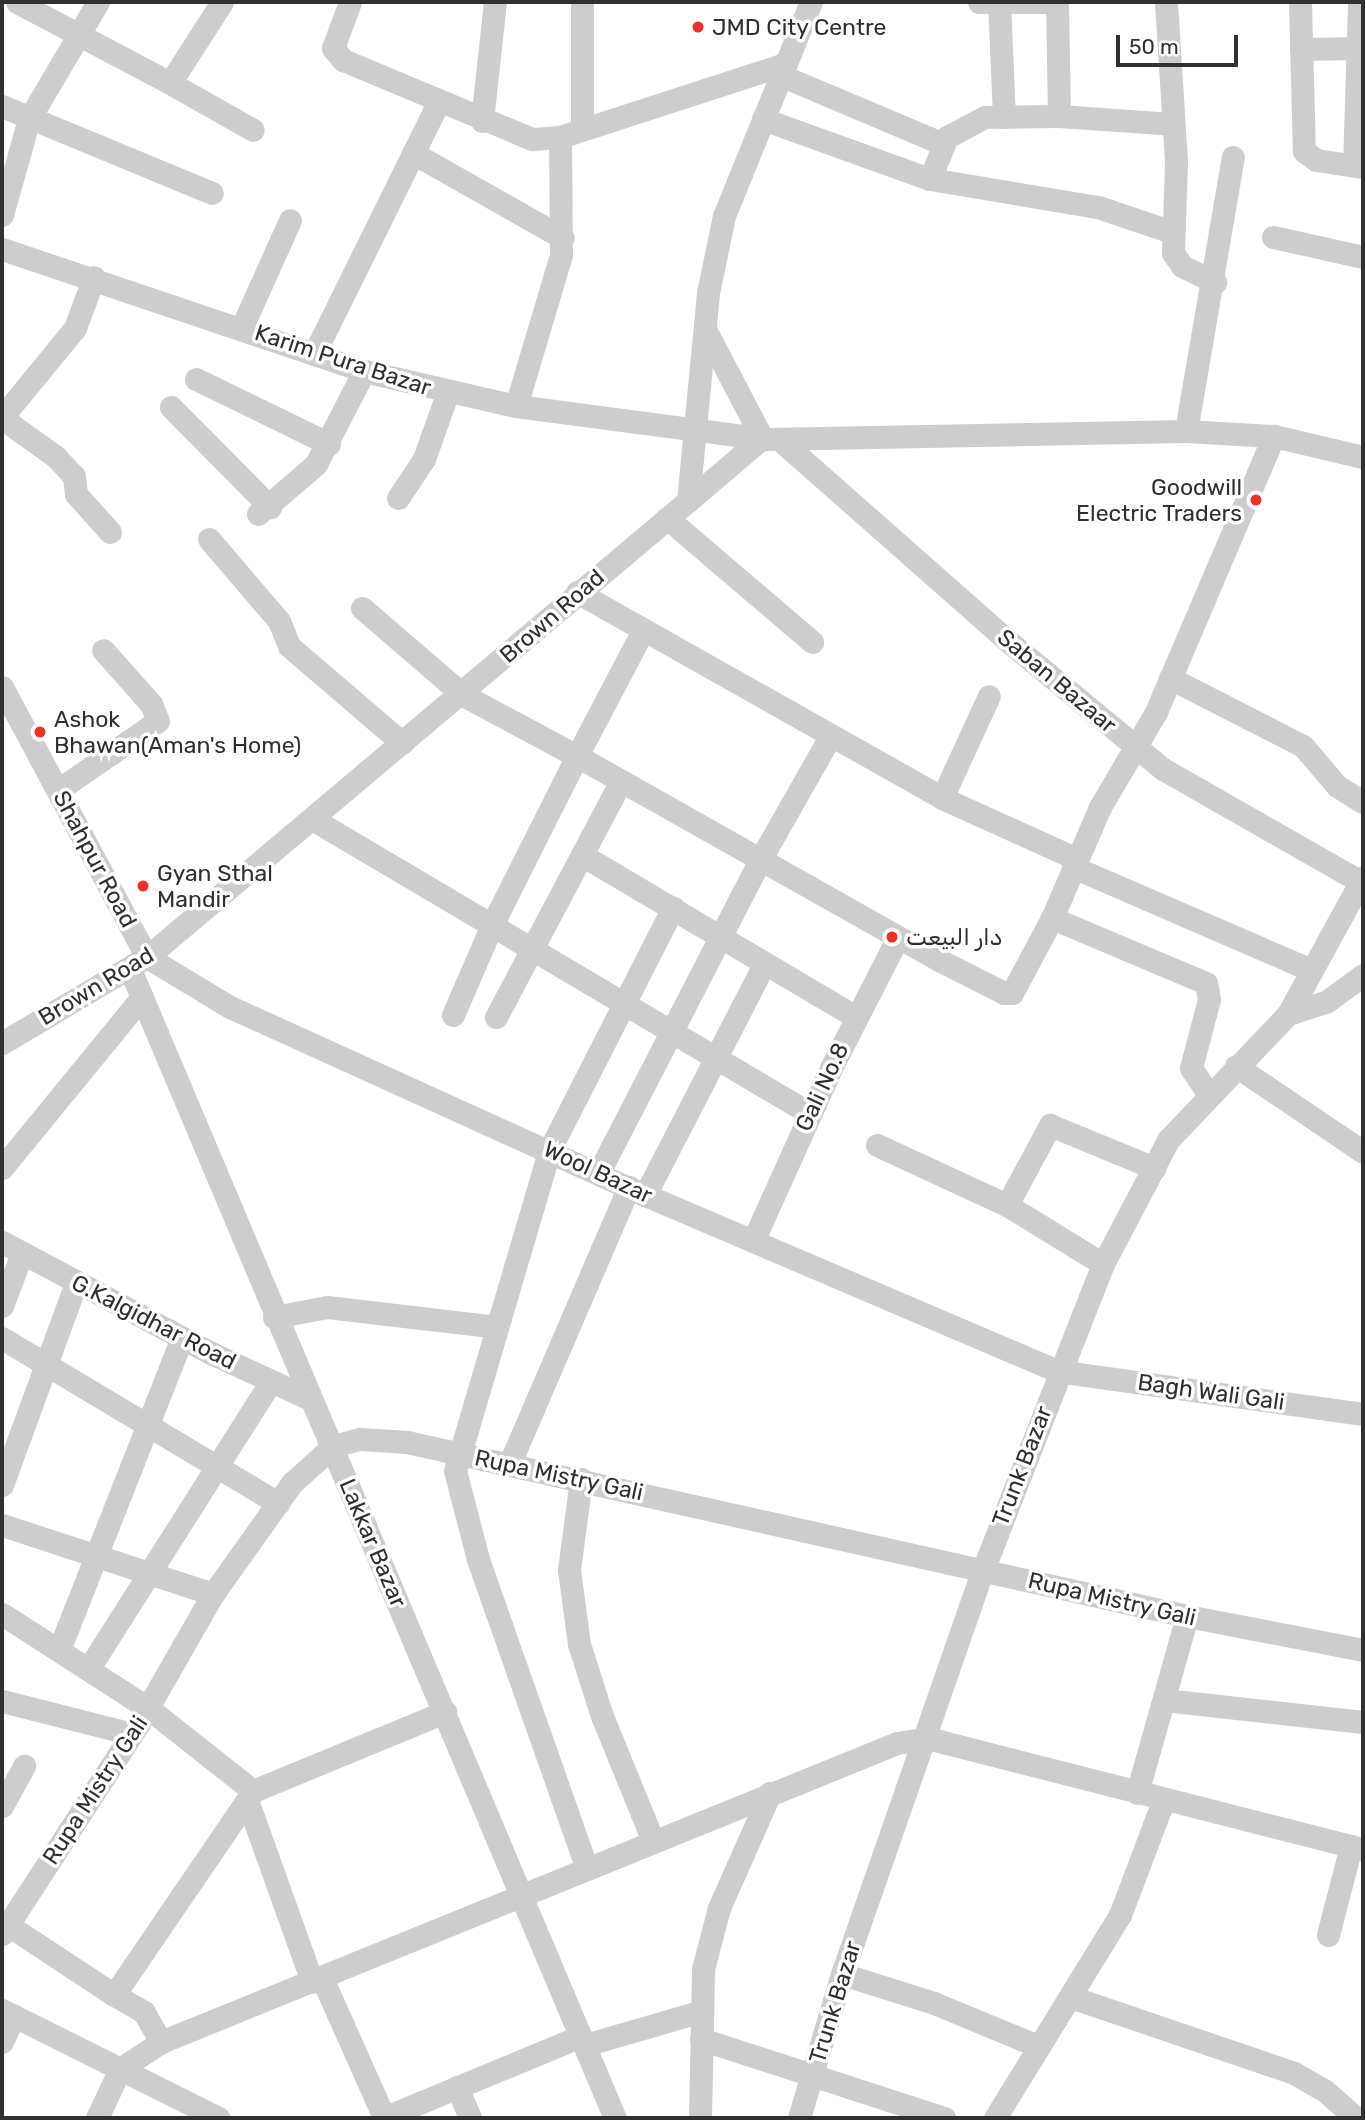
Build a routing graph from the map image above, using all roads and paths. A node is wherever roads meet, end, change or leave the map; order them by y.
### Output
1 (17, 2) edge
2 (98, 2) edge
3 (222, 2) edge
4 (350, 2) edge
5 (495, 2) edge
6 (582, 2) edge
7 (811, 2) edge
8 (1057, 2) edge
9 (1166, 2) edge
10 (1300, 2) edge
11 (1359, 2) edge
12 (992, 3) edge
13 (80, 33) junction
14 (1361, 48) edge
15 (1301, 49) junction
16 (783, 69) junction
17 (170, 83) junction
18 (439, 101) junction
19 (2, 106) edge
20 (1059, 116) junction
21 (1004, 117) junction
22 (29, 119) junction
23 (763, 120) junction
24 (482, 121) junction
25 (1172, 124) junction
26 (582, 128) junction
27 (253, 130) dead end
28 (560, 136) junction
29 (943, 144) junction
30 (413, 153) junction
31 (1233, 157) dead end
32 (1359, 166) edge
33 (930, 179) junction
34 (212, 193) dead end
35 (2, 215) edge
36 (290, 220) dead end
37 (1172, 232) junction
38 (1273, 237) dead end
39 (564, 238) junction
40 (2, 249) edge
41 (1363, 257) edge
42 (94, 277) junction
43 (1215, 282) junction
44 (242, 327) junction
45 (707, 333) junction
46 (314, 354) junction
47 (363, 371) junction
48 (196, 379) dead end
49 (447, 394) junction
50 (516, 406) junction
51 (171, 407) dead end
52 (2, 418) edge
53 (694, 429) junction
54 (1186, 431) junction
55 (1274, 436) junction
56 (770, 438) junction
57 (329, 444) junction
58 (1363, 457) edge
59 (398, 498) dead end
60 (688, 500) junction
61 (667, 518) junction
62 (110, 533) dead end
63 (209, 539) dead end
64 (577, 593) junction
65 (362, 608) dead end
66 (642, 632) junction
67 (812, 642) dead end
68 (103, 650) dead end
69 (1170, 678) junction
70 (2, 687) edge
71 (463, 695) junction
72 (989, 696) dead end
73 (830, 737) junction
74 (402, 743) junction
75 (1137, 748) junction
76 (577, 756) junction
77 (621, 781) junction
78 (58, 790) junction
79 (942, 798) junction
80 (1363, 802) edge
81 (314, 820) junction
82 (582, 855) junction
83 (760, 860) junction
84 (1075, 863) junction
85 (1362, 880) edge
86 (673, 908) junction
87 (1052, 918) junction
88 (491, 927) junction
89 (898, 937) junction
90 (720, 938) junction
91 (532, 951) junction
92 (139, 963) junction
93 (764, 964) junction
94 (1311, 970) junction
95 (1363, 975) edge
96 (142, 997) junction
97 (621, 1004) junction
98 (1288, 1014) junction
99 (453, 1015) dead end
100 (496, 1017) dead end
101 (856, 1017) junction
102 (670, 1032) junction
103 (4, 1038) edge
104 (715, 1057) junction
105 (1236, 1066) junction
106 (1208, 1093) junction
107 (809, 1113) junction
108 (877, 1145) dead end
109 (550, 1149) junction
110 (1363, 1152) edge
111 (2, 1168) edge
112 (1153, 1168) junction
113 (599, 1172) junction
114 (637, 1191) junction
115 (1007, 1205) junction
116 (753, 1241) junction
117 (12, 1248) edge
118 (1103, 1264) junction
119 (76, 1283) junction
120 (2, 1306) edge
121 (274, 1317) junction
122 (498, 1327) junction
123 (2, 1338) edge
124 (182, 1338) junction
125 (45, 1364) junction
126 (1058, 1371) junction
127 (271, 1381) junction
128 (308, 1398) junction
129 (1362, 1410) edge
130 (149, 1426) junction
131 (333, 1447) junction
132 (457, 1453) junction
133 (509, 1465) junction
134 (217, 1467) junction
135 (581, 1479) junction
136 (2, 1485) edge
137 (278, 1503) junction
138 (2, 1525) edge
139 (95, 1557) junction
140 (983, 1570) junction
141 (146, 1573) junction
142 (213, 1594) junction
143 (2, 1614) edge
144 (1187, 1616) junction
145 (59, 1650) junction
146 (1363, 1650) edge
147 (89, 1668) junction
148 (1164, 1700) junction
149 (2, 1701) edge
150 (148, 1709) junction
151 (445, 1712) junction
152 (1363, 1722) edge
153 (132, 1734) junction
154 (928, 1738) junction
155 (24, 1766) dead end
156 (771, 1793) junction
157 (1137, 1793) junction
158 (250, 1796) junction
159 (1163, 1801) junction
160 (2, 1806) edge
161 (653, 1841) junction
162 (1357, 1848) edge
163 (587, 1869) junction
164 (522, 1897) junction
165 (5, 1930) edge
166 (1328, 1936) dead end
167 (842, 1974) junction
168 (317, 1980) junction
169 (114, 1995) junction
170 (1070, 1997) junction
171 (702, 2011) junction
172 (8, 2013) edge
173 (701, 2039) junction
174 (583, 2041) junction
175 (2, 2042) edge
176 (161, 2042) junction
177 (1038, 2046) junction
178 (120, 2069) junction
179 (812, 2076) junction
180 (457, 2087) junction
181 (97, 2118) edge
182 (219, 2118) edge
183 (383, 2118) edge
184 (470, 2118) edge
185 (615, 2118) edge
186 (699, 2118) edge
187 (799, 2118) edge
188 (944, 2118) edge
189 (995, 2118) edge
190 (1356, 2118) edge

1 - 13 street
2 - 13 street
3 - 17 street
4 - 18 street
5 - 24 street
6 - 26 street
7 - 16 street
8 - 12 street
8 - 20 street
9 - 25 street
10 - 15 street
11 - 14 street
12 - 21 street
13 - 17 street
13 - 22 street
14 - 15 street
14 - 32 street
15 - 32 street
16 - 23 street
16 - 26 street
16 - 29 street
17 - 27 street
18 - 24 street
18 - 30 street
19 - 22 street
20 - 21 street
20 - 25 street
21 - 29 street
22 - 34 street
22 - 35 street
23 - 33 street
23 - 45 street
24 - 28 street
25 - 37 street
26 - 28 street
28 - 39 street
29 - 33 street
30 - 39 street
30 - 46 street
31 - 43 street
33 - 37 street
36 - 44 street
37 - 43 street
38 - 41 street
39 - 50 street
40 - 42 street, Karim Pura Bazar
42 - 44 street, Karim Pura Bazar
42 - 52 street
43 - 54 street
44 - 46 street, Karim Pura Bazar
45 - 53 street
45 - 56 street
46 - 47 street, Karim Pura Bazar
47 - 49 street, Karim Pura Bazar
47 - 57 street
48 - 57 street
49 - 50 street, Karim Pura Bazar
49 - 59 street
50 - 53 street, Karim Pura Bazar
51 - 57 street
52 - 62 street
53 - 56 street, Karim Pura Bazar
53 - 60 street
54 - 55 street, Karim Pura Bazar
54 - 56 street, Karim Pura Bazar
55 - 58 street, Karim Pura Bazar
55 - 69 street
56 - 60 street, Brown Road
56 - 75 street, Saban Bazaar
60 - 61 street, Brown Road
61 - 64 street, Brown Road
61 - 67 street
63 - 74 street
64 - 66 street
64 - 71 street, Brown Road
65 - 71 street
66 - 73 street
66 - 76 street
68 - 78 street
69 - 75 street
69 - 80 street
70 - 78 street, Shahpur Road
71 - 74 street, Brown Road
71 - 76 street
72 - 79 street
73 - 79 street
73 - 83 street
74 - 81 street, Brown Road
75 - 84 street
75 - 85 street, Saban Bazaar
76 - 77 street
76 - 88 street
77 - 82 street
77 - 83 street
78 - 92 street, Shahpur Road
79 - 84 street
81 - 88 street
81 - 92 street, Brown Road
82 - 86 street
82 - 91 street
83 - 89 street
83 - 90 street
84 - 87 street
84 - 94 street
85 - 94 street, Trunk Bazar
86 - 90 street
86 - 97 street
87 - 89 street
87 - 106 street
88 - 91 street
88 - 99 street
89 - 101 street, Gali No.8
90 - 93 street
90 - 102 street
91 - 97 street
91 - 100 street
92 - 96 street, Lakkar Bazar
92 - 103 street, Brown Road
92 - 109 street, Wool Bazar
93 - 101 street
93 - 104 street
94 - 98 street, Trunk Bazar
95 - 98 street
96 - 111 street
96 - 121 street, Lakkar Bazar
97 - 102 street
97 - 109 street
98 - 105 street, Trunk Bazar
101 - 107 street, Gali No.8
102 - 104 street
102 - 113 street
104 - 107 street
104 - 114 street
105 - 106 street, Trunk Bazar
105 - 110 street
106 - 112 street, Trunk Bazar
107 - 116 street, Gali No.8
108 - 115 street
109 - 113 street, Wool Bazar
109 - 122 street
112 - 115 street
112 - 118 street, Trunk Bazar
113 - 114 street, Wool Bazar
114 - 116 street, Wool Bazar
114 - 133 street
115 - 118 street
116 - 126 street, Wool Bazar
117 - 119 street, G.Kalgidhar Road
117 - 120 street
118 - 126 street, Trunk Bazar
119 - 124 street, G.Kalgidhar Road
119 - 125 street
121 - 122 street
121 - 128 street, Lakkar Bazar
122 - 132 street
123 - 125 street
124 - 127 street, G.Kalgidhar Road
124 - 130 street
125 - 130 street
125 - 136 street
126 - 129 street, Bagh Wali Gali
126 - 140 street, Trunk Bazar
127 - 128 street, G.Kalgidhar Road
127 - 134 street
128 - 131 street, Lakkar Bazar
130 - 134 street
130 - 139 street
131 - 132 street, Rupa Mistry Gali
131 - 137 street, Rupa Mistry Gali
131 - 151 street, Lakkar Bazar
132 - 133 street, Rupa Mistry Gali
132 - 163 street
133 - 135 street, Rupa Mistry Gali
134 - 137 street
134 - 141 street
135 - 140 street, Rupa Mistry Gali
135 - 161 street
137 - 142 street, Rupa Mistry Gali
138 - 139 street
139 - 141 street
139 - 145 street
140 - 144 street, Rupa Mistry Gali
140 - 154 street, Trunk Bazar
141 - 142 street
141 - 147 street
142 - 150 street, Rupa Mistry Gali
143 - 145 street
144 - 146 street, Rupa Mistry Gali
144 - 148 street
145 - 147 street
147 - 150 street
148 - 152 street
148 - 157 street
149 - 153 street
150 - 153 street, Rupa Mistry Gali
150 - 158 street
151 - 158 street
151 - 164 street, Lakkar Bazar
153 - 165 street, Rupa Mistry Gali
154 - 156 street
154 - 157 street
154 - 167 street, Trunk Bazar
155 - 160 street
156 - 161 street
156 - 171 street
157 - 159 street
158 - 168 street
158 - 169 street
159 - 162 street
159 - 170 street
161 - 163 street
162 - 166 street
163 - 164 street
164 - 168 street
164 - 174 street, Lakkar Bazar
165 - 169 street
167 - 177 street
167 - 179 street, Trunk Bazar
168 - 176 street
168 - 183 street
169 - 176 street
170 - 177 street
170 - 190 street
171 - 173 street
171 - 174 street
172 - 175 street
172 - 178 street
173 - 179 street
173 - 186 street
174 - 180 street
174 - 185 street, Lakkar Bazar
176 - 178 street
177 - 189 street
178 - 181 street
178 - 182 street
179 - 187 street, Trunk Bazar
179 - 188 street
180 - 183 street
180 - 184 street

